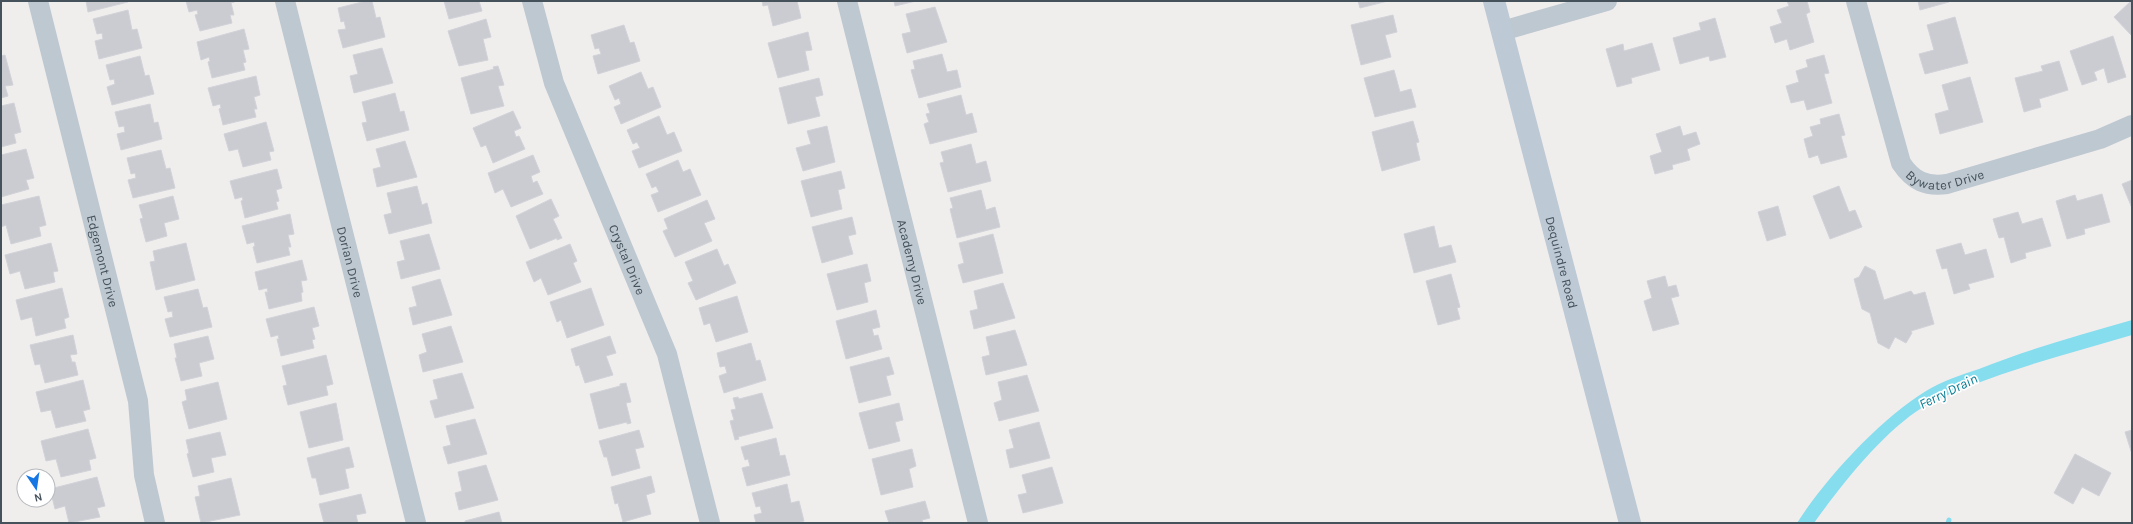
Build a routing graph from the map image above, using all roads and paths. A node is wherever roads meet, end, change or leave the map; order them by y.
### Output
1 (38, 1) edge
2 (285, 1) edge
3 (532, 1) edge
4 (847, 1) edge
5 (1494, 1) edge
6 (1607, 1) edge
7 (1856, 1) edge
8 (1502, 31) junction
9 (2132, 125) edge
10 (155, 523) edge
11 (416, 523) edge
12 (710, 523) edge
13 (978, 523) edge
14 (1630, 523) edge

1 - 10 street, Edgemont Drive
2 - 11 street, Dorian Drive
3 - 12 street, Crystal Drive
4 - 13 street, Academy Drive
5 - 8 main road, Dequindre Road
6 - 8 street
7 - 9 street, Bywater Drive
8 - 14 main road, Dequindre Road

